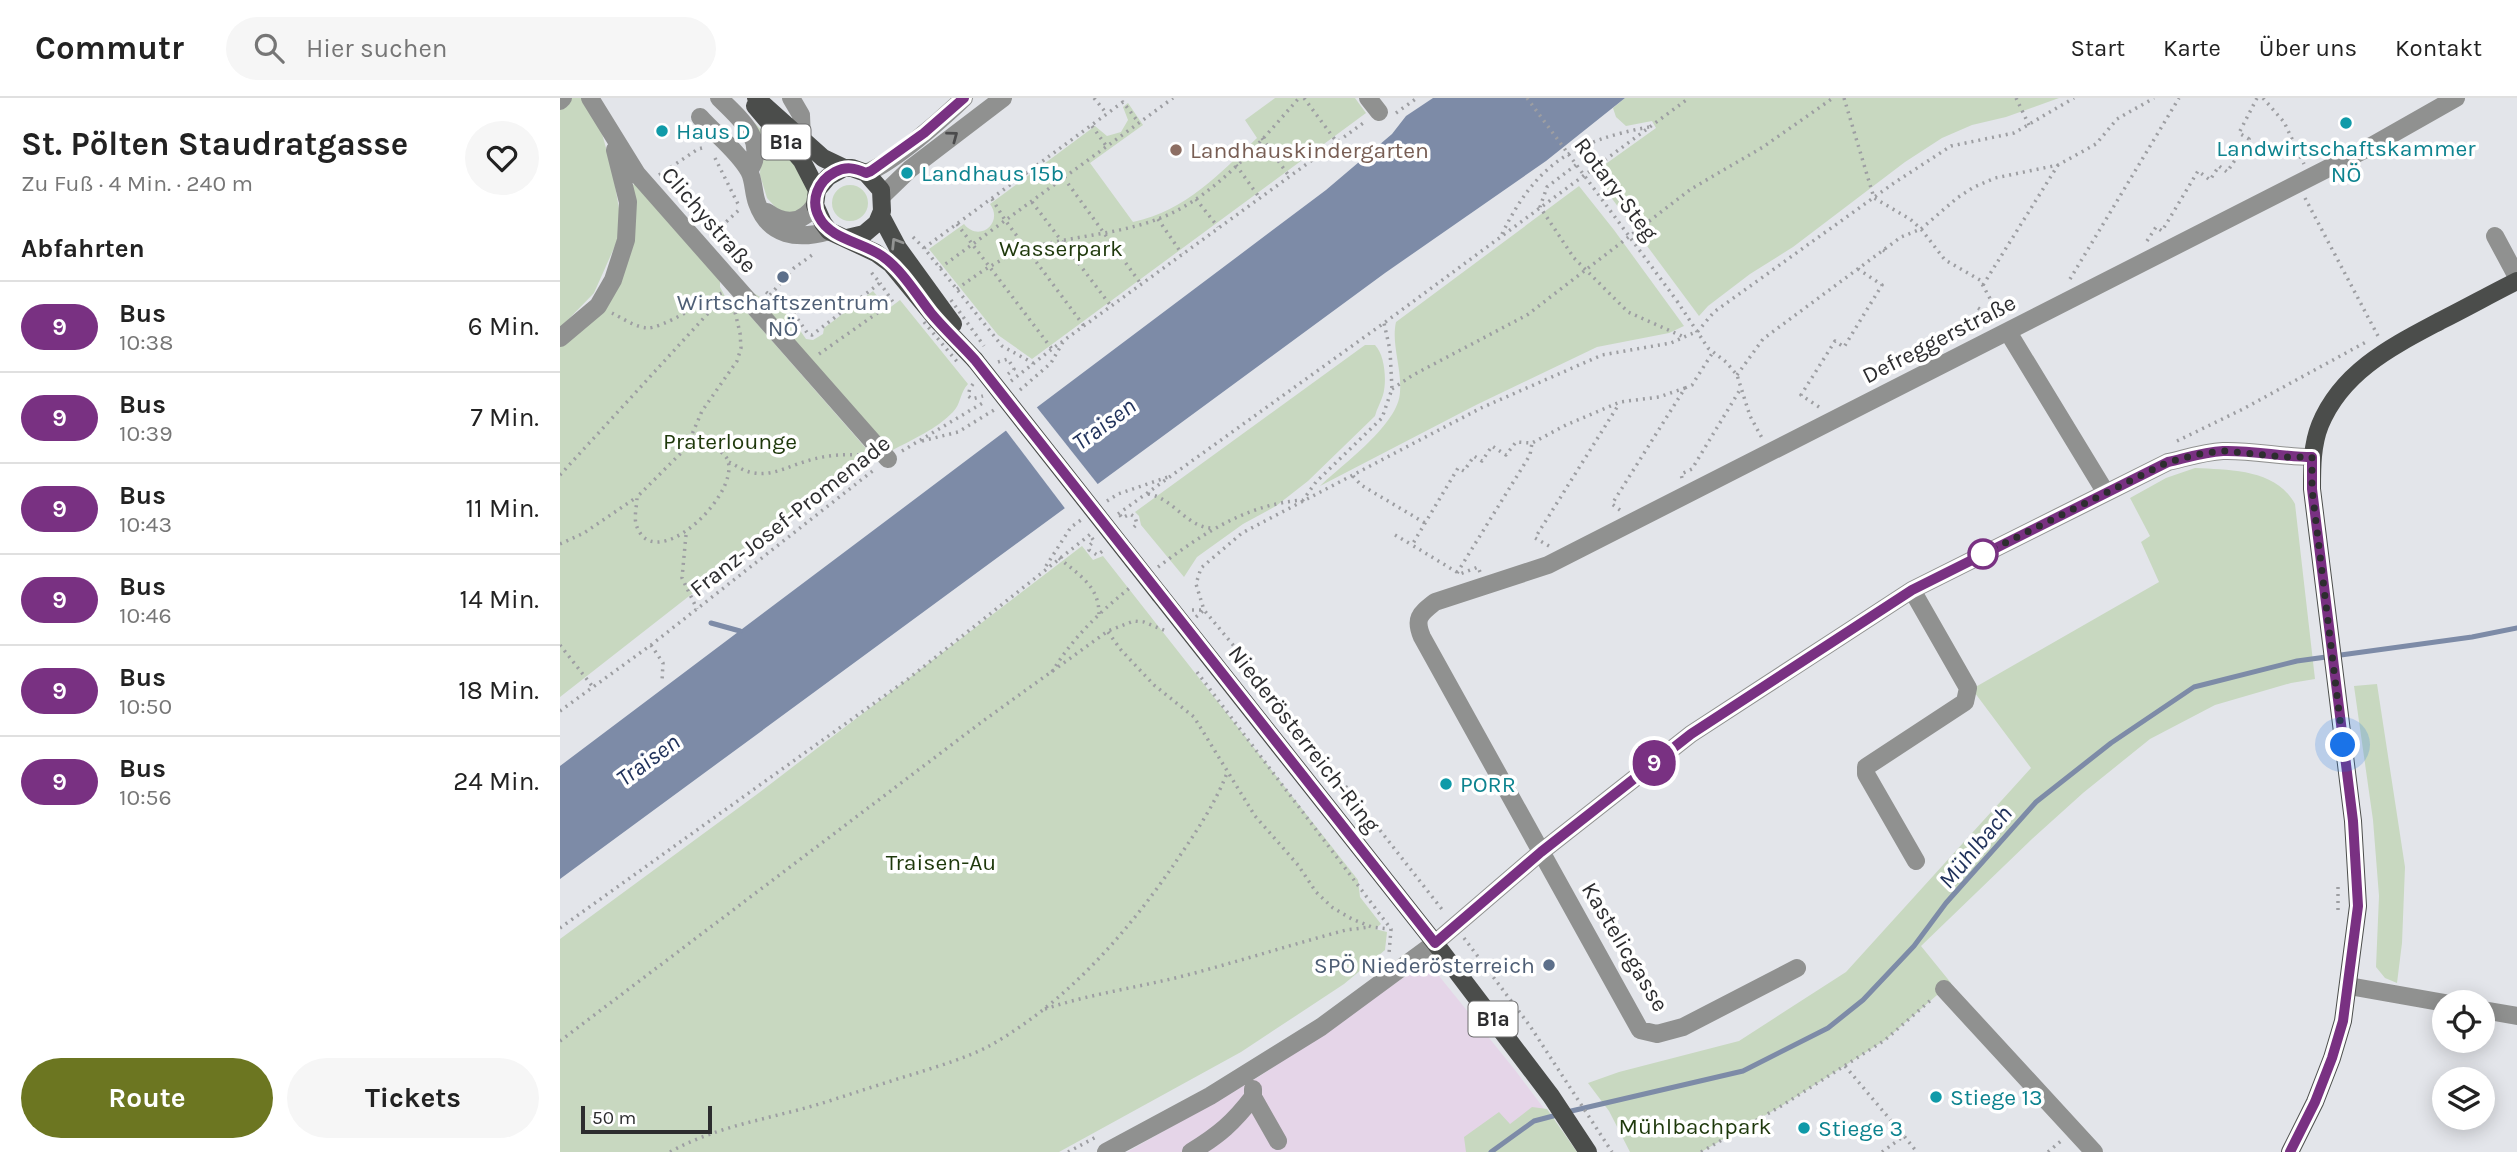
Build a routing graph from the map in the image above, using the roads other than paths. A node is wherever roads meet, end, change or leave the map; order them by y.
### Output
1 (590, 98) edge
2 (719, 98) edge
3 (748, 98) edge
4 (756, 98) edge
5 (791, 98) edge
6 (964, 98) edge
7 (1003, 98) edge
8 (2456, 98) edge
9 (700, 117) dead end
10 (611, 137) junction
11 (802, 139) junction
12 (844, 168) junction
13 (749, 171) junction
14 (866, 173) junction
15 (882, 196) junction
16 (816, 198) junction
17 (752, 209) junction
18 (881, 216) junction
19 (829, 231) junction
20 (2495, 236) dead end
21 (848, 238) junction
22 (2517, 279) edge
23 (2008, 332) junction
24 (560, 338) edge
25 (975, 360) junction
26 (2312, 457) junction
27 (888, 458) road end
28 (2106, 493) junction
29 (1912, 590) junction
30 (1541, 852) junction
31 (1916, 861) dead end
32 (1435, 943) junction
33 (1797, 968) dead end
34 (2349, 986) junction
35 (1944, 989) road end
36 (2432, 1001) edge
37 (2495, 1012) edge
38 (2517, 1016) edge
39 (1254, 1068) junction
40 (1253, 1097) junction
41 (1278, 1142) dead end
42 (2086, 1148) edge
43 (1106, 1152) edge
44 (1191, 1152) edge
45 (1588, 1152) edge
46 (2290, 1152) edge

1 - 10 street, Clichystraße
2 - 13 street
3 - 16 main road, B1a
4 - 11 main road, B1a
5 - 11 street
6 - 14 street
15 -> 7 street
8 - 23 street, Defreggerstraße
9 - 13 street
10 - 24 street
10 - 27 street, Clichystraße
11 - 12 main road, B1a
12 - 14 main road, B1a
12 - 16 main road, B1a
13 - 17 street
14 - 15 main road
15 - 18 main road
16 - 17 street
16 - 19 main road, B1a
17 - 19 street
18 - 21 main road
25 -> 18 main road, Niederösterreich-Ring / B1a
19 - 21 main road, Niederösterreich-Ring / B1a
20 - 22 street
21 - 25 main road, Niederösterreich-Ring / B1a
22 - 26 main road
23 - 28 street
23 - 30 street, Defreggerstraße
25 - 32 main road, Niederösterreich-Ring / B1a, bridge
26 - 28 street
26 - 34 main road
28 - 29 street
29 - 30 street
29 - 31 street
30 - 32 street
30 - 33 street, Kastelicgasse
32 - 39 street
32 - 45 main road, Niederösterreich-Ring / B1a
34 - 36 street
34 - 46 main road
35 - 42 street
37 - 38 street
39 - 40 street
39 - 43 street
40 - 41 street
40 - 44 street

